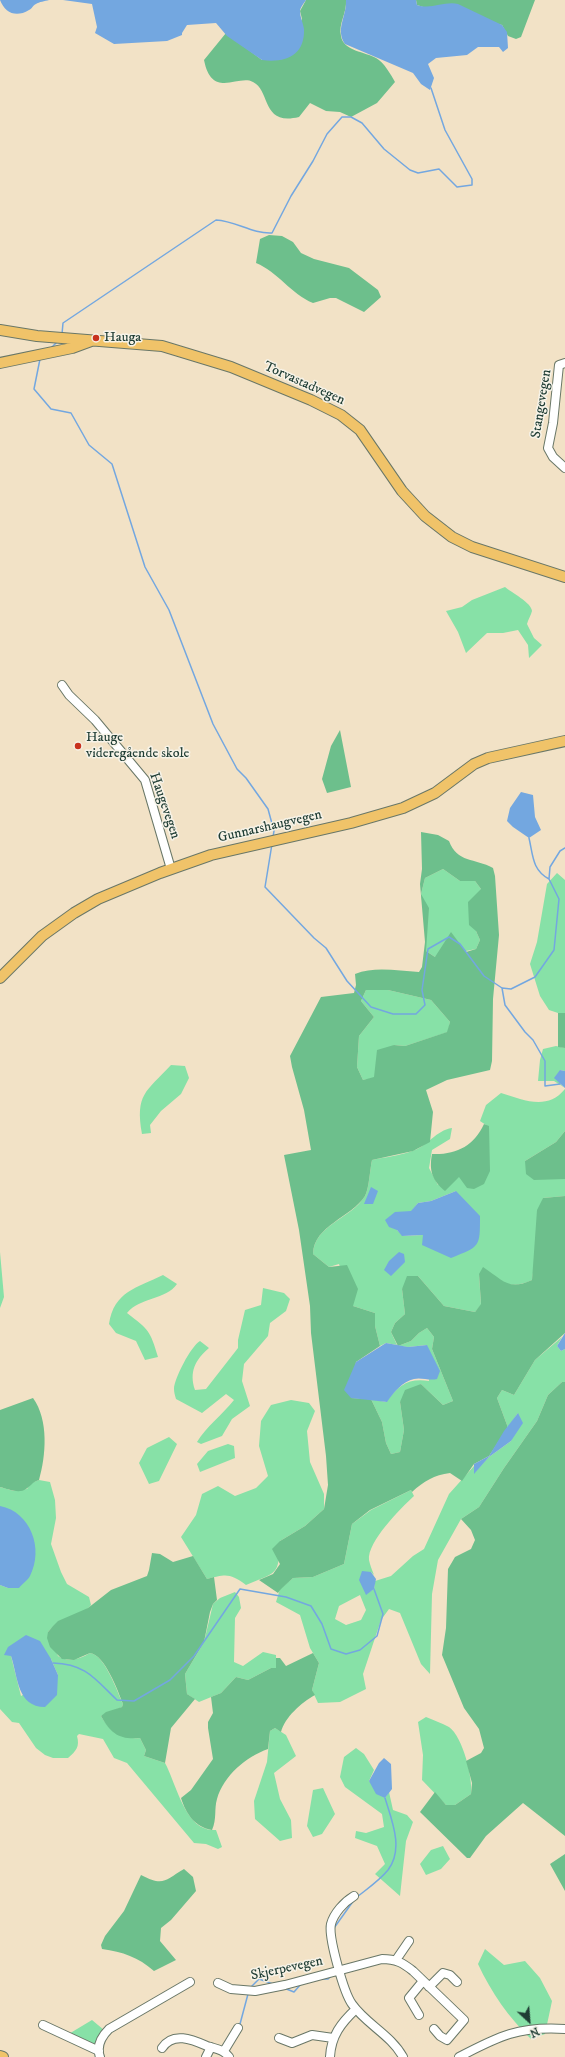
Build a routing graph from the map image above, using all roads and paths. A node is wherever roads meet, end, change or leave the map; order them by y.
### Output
1 (0, 330) edge
2 (92, 340) junction
3 (0, 363) edge
4 (565, 363) edge
5 (565, 468) edge
6 (565, 577) edge
7 (62, 685) dead end
8 (565, 741) edge
9 (171, 869) junction
10 (0, 978) edge
11 (354, 1896) dead end
12 (409, 1941) dead end
13 (396, 1960) junction
14 (339, 1970) junction
15 (190, 1982) dead end
16 (457, 1982) dead end
17 (218, 1983) dead end
18 (426, 1984) junction
19 (356, 2009) junction
20 (419, 2015) dead end
21 (43, 2025) dead end
22 (238, 2028) dead end
23 (565, 2028) edge
24 (434, 2029) dead end
25 (279, 2038) dead end
26 (333, 2038) junction
27 (211, 2047) junction
28 (162, 2048) dead end
29 (99, 2054) edge
30 (226, 2054) edge
31 (206, 2057) edge
32 (330, 2057) edge
33 (403, 2057) edge
34 (459, 2057) edge

1 - 2 main road, Torvastadvegen
2 - 3 main road
2 - 6 main road, Torvastadvegen
4 - 5 street, Stangevegen
7 - 9 street, Haugevegen
8 - 9 main road, Gunnarshaugvegen
9 - 10 main road, Gunnarshaugvegen
11 - 14 street
12 - 13 street
13 - 14 street, Skjerpevegen
13 - 18 street
14 - 17 street, Skjerpevegen
14 - 19 street
15 - 29 street
16 - 18 street
18 - 20 street
18 - 24 street
19 - 26 street
19 - 33 street
21 - 29 street
22 - 30 street
23 - 34 street
25 - 26 street
26 - 32 street
27 - 28 street
27 - 30 street
27 - 31 street

